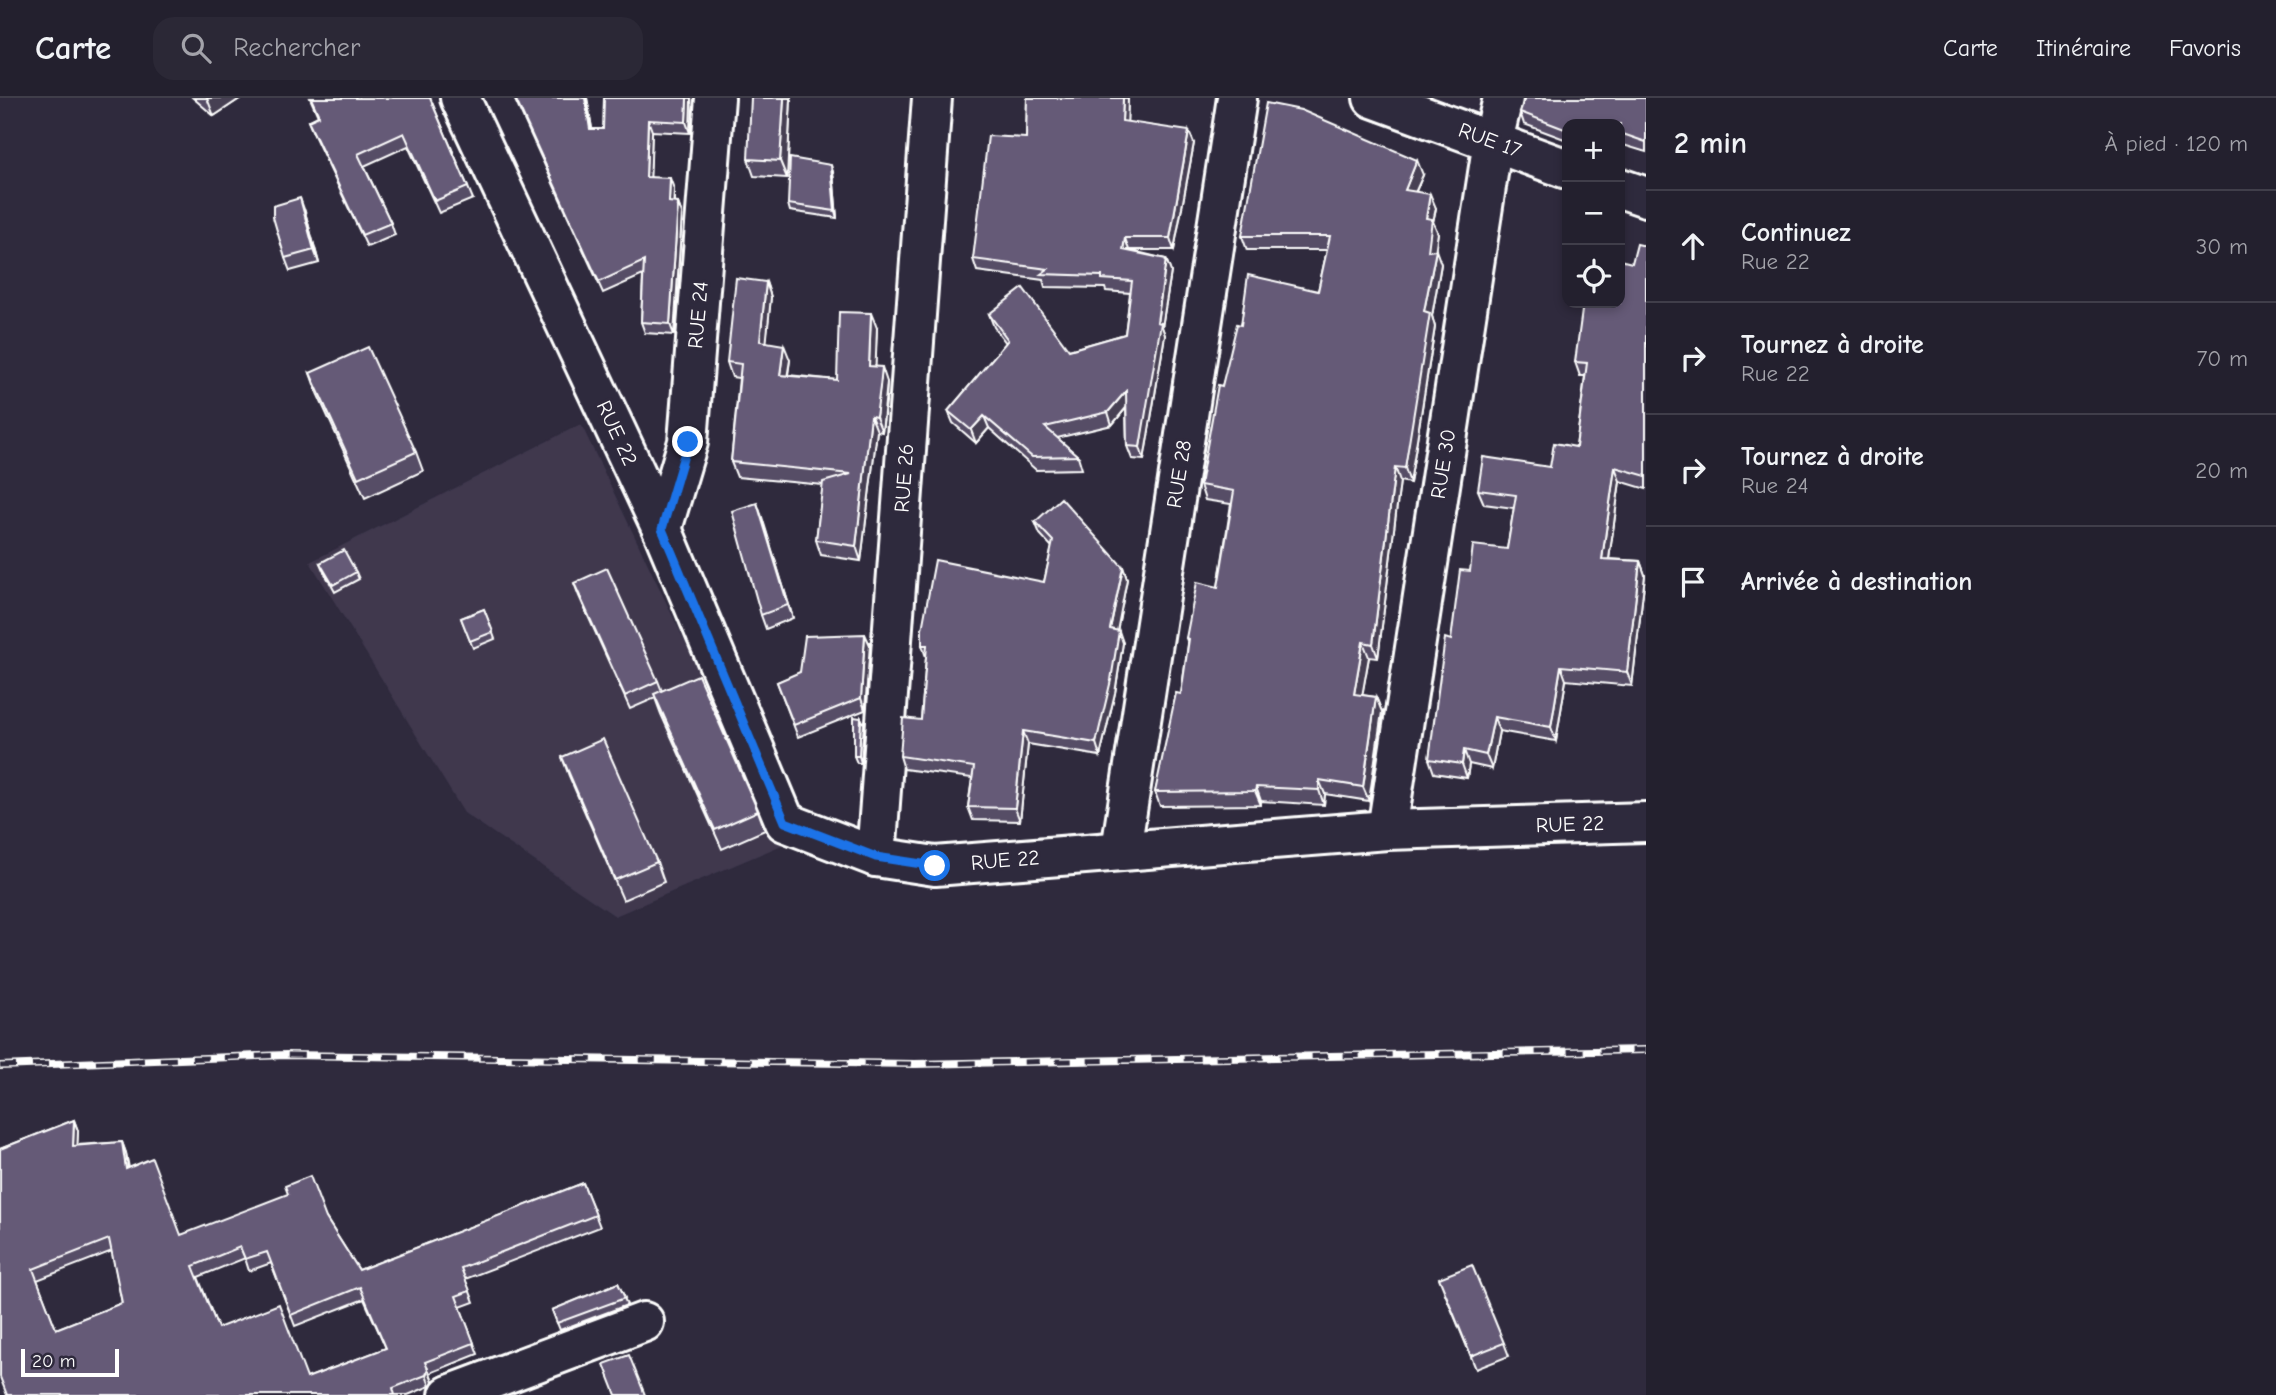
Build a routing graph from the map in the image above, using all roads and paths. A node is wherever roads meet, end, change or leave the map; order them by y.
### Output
1 (460, 98) edge
2 (715, 98) edge
3 (932, 98) edge
4 (1237, 98) edge
5 (1373, 98) edge
6 (1503, 98) edge
7 (1493, 141) junction
8 (1562, 167) edge
9 (1625, 190) edge
10 (1646, 197) edge
11 (662, 529) junction
12 (1646, 819) edge
13 (1387, 830) junction
14 (1121, 850) junction
15 (876, 857) junction
16 (644, 1322) dead end
17 (449, 1395) edge

1 - 11 street, RUE 22
2 - 11 street, RUE 24
3 - 15 street, RUE 26
4 - 14 street, RUE 28
5 - 7 street, RUE 17
6 - 7 street, RUE 30
7 - 8 street, RUE 17
7 - 13 street, RUE 30
9 - 10 street
11 - 15 street, RUE 22
12 - 13 street, RUE 22
13 - 14 street, RUE 22
14 - 15 street, RUE 22
16 - 17 street

